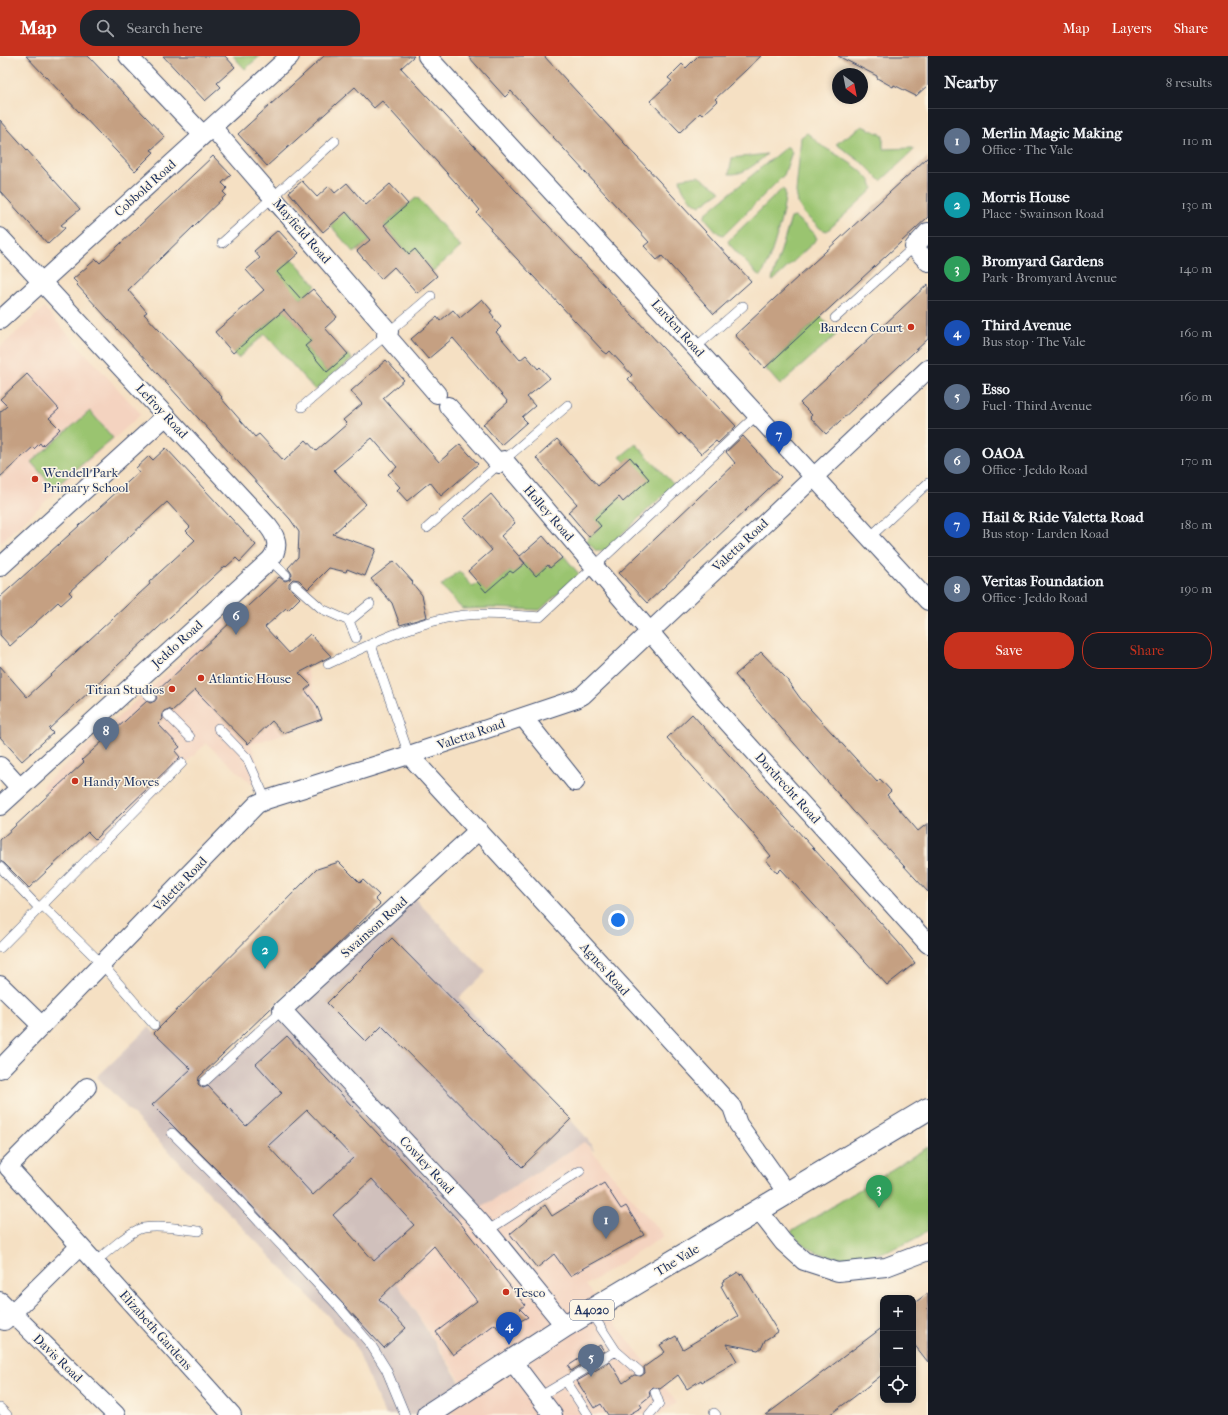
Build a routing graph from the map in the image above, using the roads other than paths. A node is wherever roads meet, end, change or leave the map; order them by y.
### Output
1 (128, 56) edge
2 (290, 56) edge
3 (427, 56) edge
4 (207, 131) junction
5 (335, 141) dead end
6 (272, 197) junction
7 (928, 232) edge
8 (0, 237) edge
9 (222, 243) dead end
10 (914, 247) junction
11 (928, 262) edge
12 (42, 282) junction
13 (431, 296) dead end
14 (742, 306) dead end
15 (835, 318) dead end
16 (0, 320) edge
17 (387, 334) junction
18 (696, 347) junction
19 (928, 369) edge
20 (443, 400) joint
21 (568, 405) dead end
22 (302, 407) dead end
23 (758, 414) junction
24 (166, 416) junction
25 (501, 462) junction
26 (814, 476) junction
27 (928, 483) edge
28 (427, 528) dead end
29 (869, 538) junction
30 (277, 543) joint
31 (270, 560) junction
32 (0, 567) edge
33 (595, 567) junction
34 (286, 575) dead end
35 (295, 584) dead end
36 (928, 600) edge
37 (370, 604) dead end
38 (349, 621) junction
39 (648, 631) junction
40 (356, 638) dead end
41 (371, 645) junction
42 (328, 664) dead end
43 (136, 682) junction
44 (151, 697) dead end
45 (168, 715) dead end
46 (523, 717) junction
47 (218, 728) dead end
48 (190, 737) dead end
49 (409, 755) junction
50 (182, 763) dead end
51 (0, 766) edge
52 (575, 782) dead end
53 (20, 788) junction
54 (266, 800) junction
55 (0, 806) edge
56 (479, 830) junction
57 (0, 867) edge
58 (40, 907) junction
59 (928, 944) edge
60 (0, 948) edge
61 (102, 964) junction
62 (0, 985) edge
63 (282, 1010) junction
64 (154, 1025) dead end
65 (42, 1026) junction
66 (0, 1069) edge
67 (204, 1082) dead end
68 (87, 1087) dead end
69 (928, 1109) edge
70 (172, 1133) dead end
71 (580, 1171) dead end
72 (787, 1193) junction
73 (759, 1211) junction
74 (199, 1231) dead end
75 (487, 1231) junction
76 (80, 1246) junction
77 (928, 1251) edge
78 (95, 1263) junction
79 (590, 1311) junction
80 (5, 1312) edge
81 (564, 1326) junction
82 (616, 1351) junction
83 (512, 1361) junction
84 (639, 1371) dead end
85 (566, 1381) junction
86 (655, 1392) dead end
87 (539, 1397) junction
88 (0, 1408) edge
89 (111, 1414) edge
90 (7, 1415) edge
91 (232, 1415) edge
92 (405, 1415) edge
93 (428, 1415) edge
94 (552, 1415) edge
95 (588, 1415) edge
96 (649, 1415) edge

1 - 4 street, Mayfield Road
2 - 4 street, Cobbold Road
3 - 18 street, Larden Road
4 - 6 street, Mayfield Road
4 - 12 street, Cobbold Road
5 - 6 lane
6 - 9 lane
6 - 17 street, Mayfield Road
7 - 10 street
8 - 12 street, Lefroy Road
10 - 11 street
10 - 15 lane
12 - 16 street, Cobbold Road
12 - 24 street, Lefroy Road
13 - 17 lane
14 - 18 lane
17 - 20 street, Mayfield Road
17 - 22 lane
18 - 23 street, Larden Road
19 - 26 street, Valetta Road
20 - 25 street, Holley Road
21 - 25 lane
23 - 26 street, Larden Road
23 - 33 lane
24 - 30 street, Lefroy Road
24 - 32 street
25 - 28 lane
25 - 33 street, Holley Road
26 - 29 street, Larden Road
26 - 39 street, Valetta Road
27 - 29 lane
29 - 36 street, Larden Road
30 - 31 street, Jeddo Road
31 - 34 lane
31 - 43 street, Jeddo Road
33 - 39 street, Holley Road
33 - 41 lane
35 - 38 lane
37 - 38 lane
38 - 40 lane
39 - 46 street, Valetta Road
39 - 59 street, Dordrecht Road
41 - 42 lane
41 - 49 lane
43 - 44 lane
43 - 53 street, Jeddo Road
45 - 48 lane
46 - 49 street, Valetta Road
46 - 52 street
47 - 54 lane
49 - 54 street, Valetta Road
49 - 56 street, Agnes Road
50 - 58 lane
51 - 53 street
53 - 55 street, Jeddo Road
54 - 61 street, Valetta Road
56 - 63 street, Swainson Road
56 - 72 street, Agnes Road
57 - 58 lane
58 - 60 lane
58 - 61 lane
61 - 64 lane
61 - 65 street, Valetta Road
62 - 65 street
63 - 67 lane, Swainson Road
63 - 75 street, Cowley Road
65 - 66 street, Valetta Road
68 - 76 street, Elizabeth Gardens
69 - 72 main road, The Vale / A4020
70 - 92 lane
71 - 75 lane
72 - 73 main road, The Vale / A4020
73 - 77 street
73 - 79 main road, The Vale / A4020
74 - 78 lane
75 - 81 street, Cowley Road
76 - 78 street, Elizabeth Gardens
76 - 80 street
78 - 91 street, Elizabeth Gardens
79 - 81 main road, The Vale / A4020
79 - 82 lane
80 - 89 street, Davis Road
81 - 83 main road, The Vale / A4020
82 - 84 lane
82 - 85 lane
83 - 87 street
83 - 93 main road, The Vale / A4020
85 - 87 lane
85 - 95 lane
86 - 96 lane
87 - 94 street
88 - 90 lane

